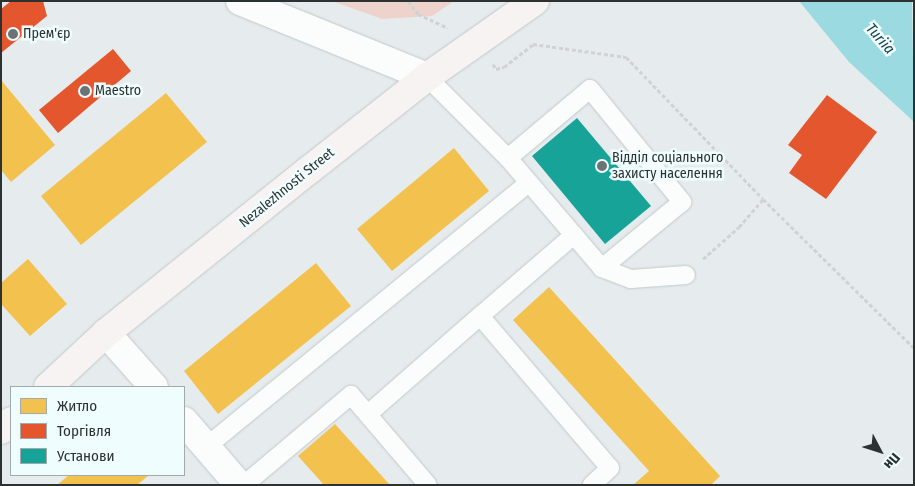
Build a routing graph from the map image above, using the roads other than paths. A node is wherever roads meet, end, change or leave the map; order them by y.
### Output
1 (240, 1) edge
2 (535, 1) edge
3 (427, 77) junction
4 (508, 158) junction
5 (529, 183) junction
6 (574, 235) junction
7 (602, 268) junction
8 (686, 275) road end
9 (480, 316) junction
10 (106, 333) junction
11 (49, 386) edge
12 (153, 386) edge
13 (368, 414) junction
14 (185, 422) edge
15 (206, 446) junction
16 (239, 485) edge
17 (244, 485) edge
18 (428, 485) edge
19 (592, 485) edge

1 - 3 street
2 - 3 main road, Nezalezhnosti Street
3 - 4 lane
3 - 10 main road, Nezalezhnosti Street
4 - 5 lane
4 - 7 lane
5 - 6 lane
5 - 15 lane
6 - 7 lane
6 - 9 lane
7 - 8 lane
9 - 13 lane
9 - 19 lane
10 - 11 main road, Nezalezhnosti Street
10 - 12 street
13 - 17 lane
13 - 18 lane
14 - 15 street
15 - 16 street

